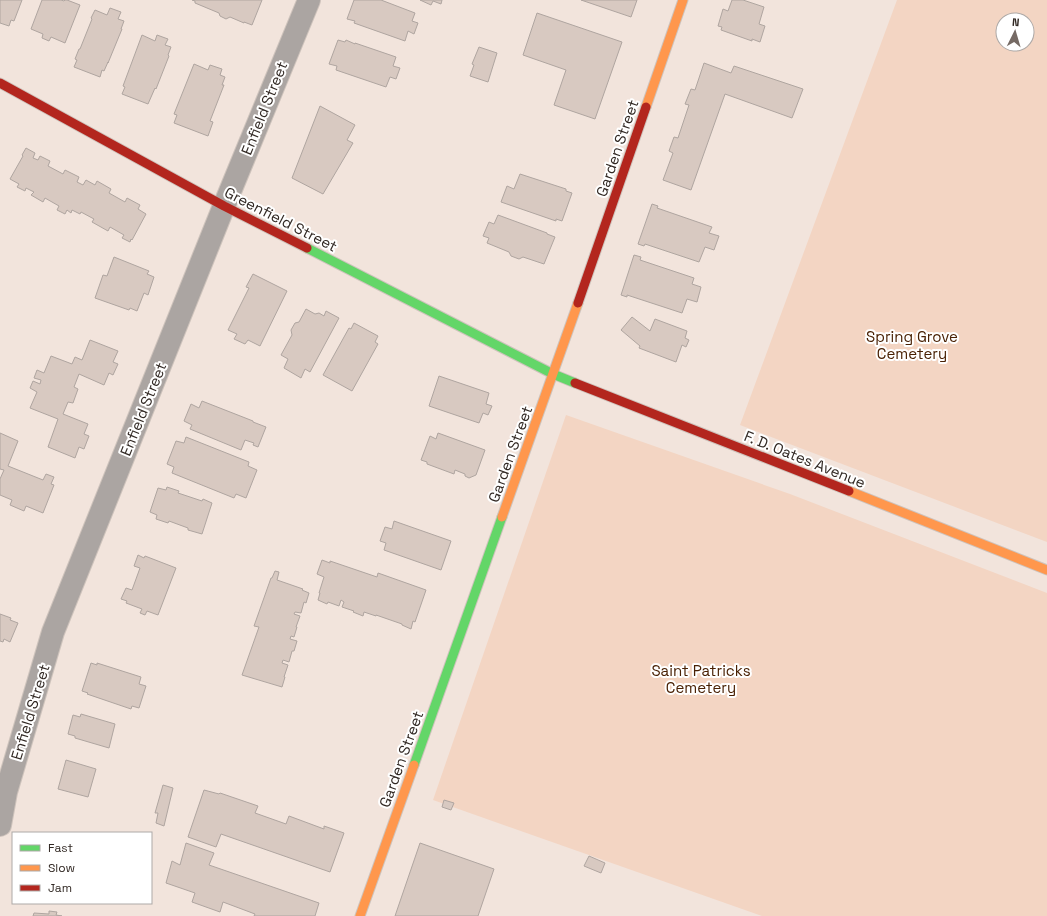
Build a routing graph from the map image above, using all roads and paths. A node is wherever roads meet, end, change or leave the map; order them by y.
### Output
1 (309, 0) edge
2 (683, 0) edge
3 (0, 83) edge
4 (224, 206) junction
5 (554, 374) junction
6 (1047, 570) edge
7 (0, 825) edge
8 (360, 916) edge

1 - 4 street, Enfield Street
2 - 5 street, Garden Street
3 - 4 street, Greenfield Street
4 - 5 street, Greenfield Street
4 - 7 street, Enfield Street
5 - 6 street, F. D. Oates Avenue
5 - 8 street, Garden Street

